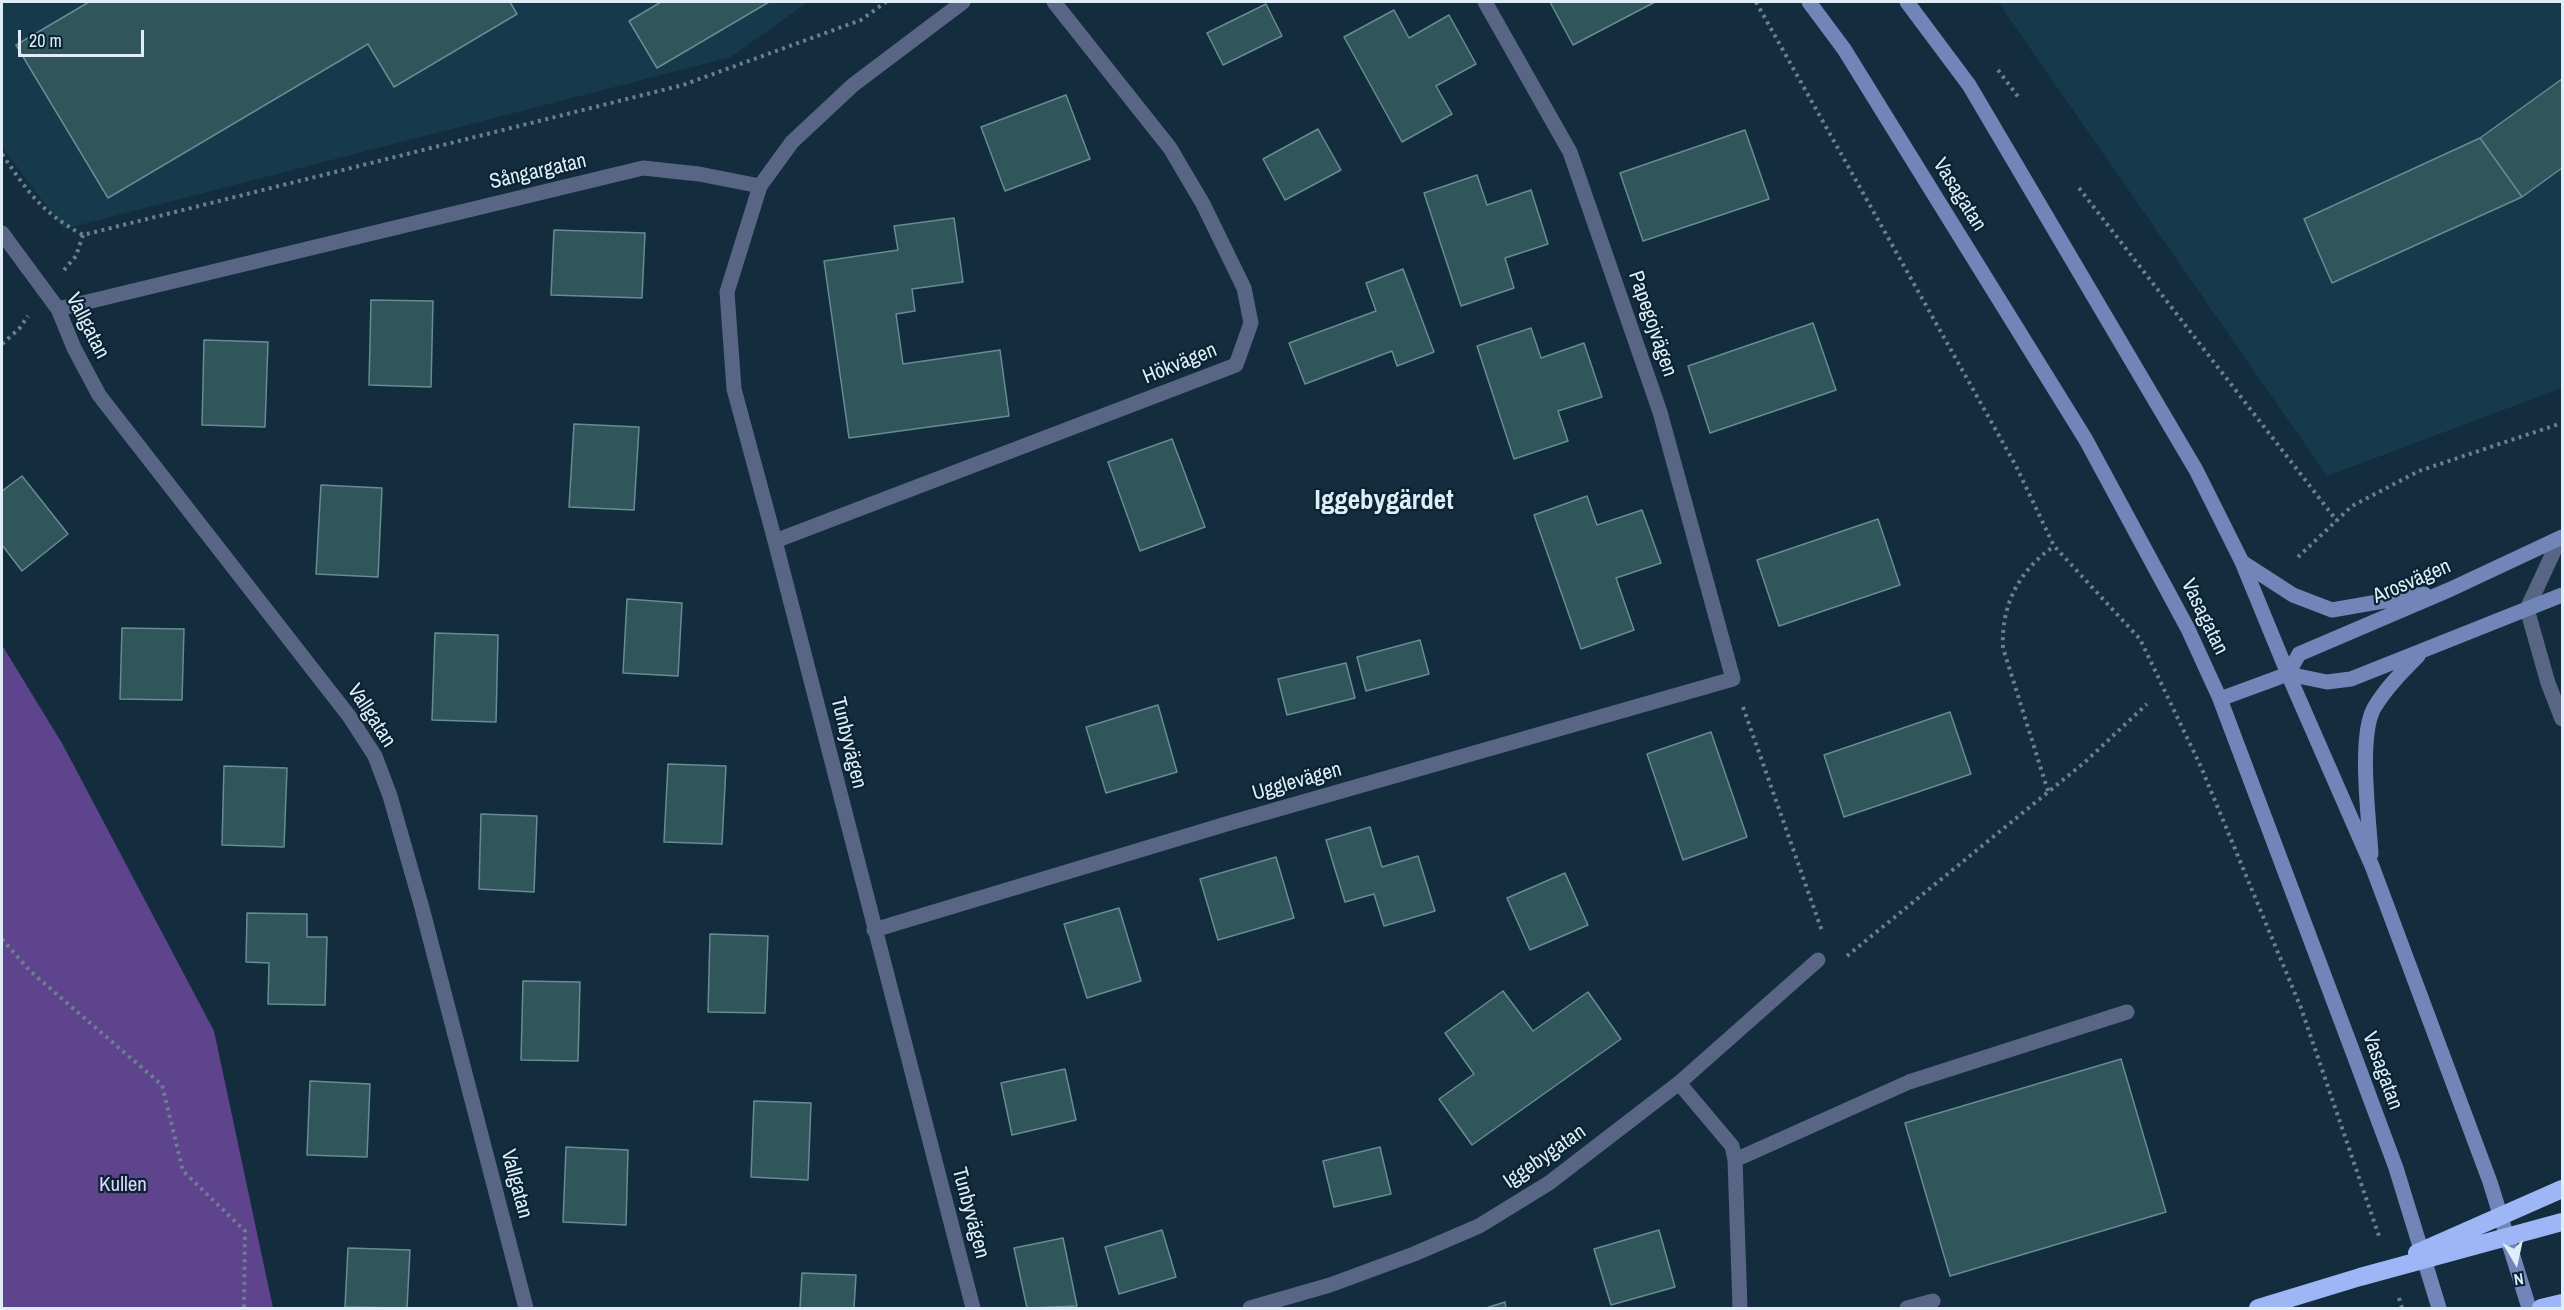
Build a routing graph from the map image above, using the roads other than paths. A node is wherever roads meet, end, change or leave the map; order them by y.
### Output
1 (963, 2) edge
2 (1054, 2) edge
3 (1485, 2) edge
4 (1809, 2) edge
5 (1907, 2) edge
6 (760, 186) junction
7 (2, 233) edge
8 (58, 309) junction
9 (2561, 537) edge
10 (775, 540) junction
11 (2242, 562) junction
12 (2451, 589) junction
13 (2562, 595) edge
14 (2527, 609) junction
15 (2425, 649) junction
16 (2288, 674) junction
17 (1733, 679) joint
18 (2220, 699) junction
19 (2562, 719) edge
20 (2372, 866) junction
21 (874, 930) junction
22 (1818, 960) road end
23 (2127, 1012) dead end
24 (1680, 1083) junction
25 (1735, 1160) junction
26 (2562, 1189) edge
27 (2562, 1222) edge
28 (2360, 1278) junction
29 (1933, 1300) dead end
30 (2562, 1303) edge
31 (526, 1308) edge
32 (973, 1308) edge
33 (1250, 1308) edge
34 (1740, 1308) edge
35 (1907, 1308) edge
36 (2258, 1308) edge
37 (2439, 1308) edge
38 (2529, 1308) edge
39 (2541, 1308) edge

1 - 6 street
2 - 10 street, Hökvägen
3 - 17 street, Papegojvägen
4 - 18 street, Vasagatan
5 - 11 street
6 - 8 street, Sångargatan
6 - 10 street, Tunbyvägen
7 - 8 street, Vallgatan
8 - 31 street, Vallgatan
9 - 12 street, Arosvägen
9 - 14 street
10 - 21 street, Tunbyvägen
11 - 12 street
11 - 16 street
12 - 16 street, Arosvägen
13 - 14 street
14 - 15 street
14 - 19 street
15 - 16 street
15 - 20 street
16 - 18 street
16 - 20 street
17 - 21 street, Ugglevägen
18 - 37 street, Vasagatan
20 - 38 street
21 - 32 street, Tunbyvägen
22 - 24 street, Iggebygatan
23 - 25 street
24 - 25 street
24 - 33 street, Iggebygatan
25 - 34 street
26 - 28 highway
27 - 28 highway
28 - 36 highway
29 - 35 street
30 - 39 highway

